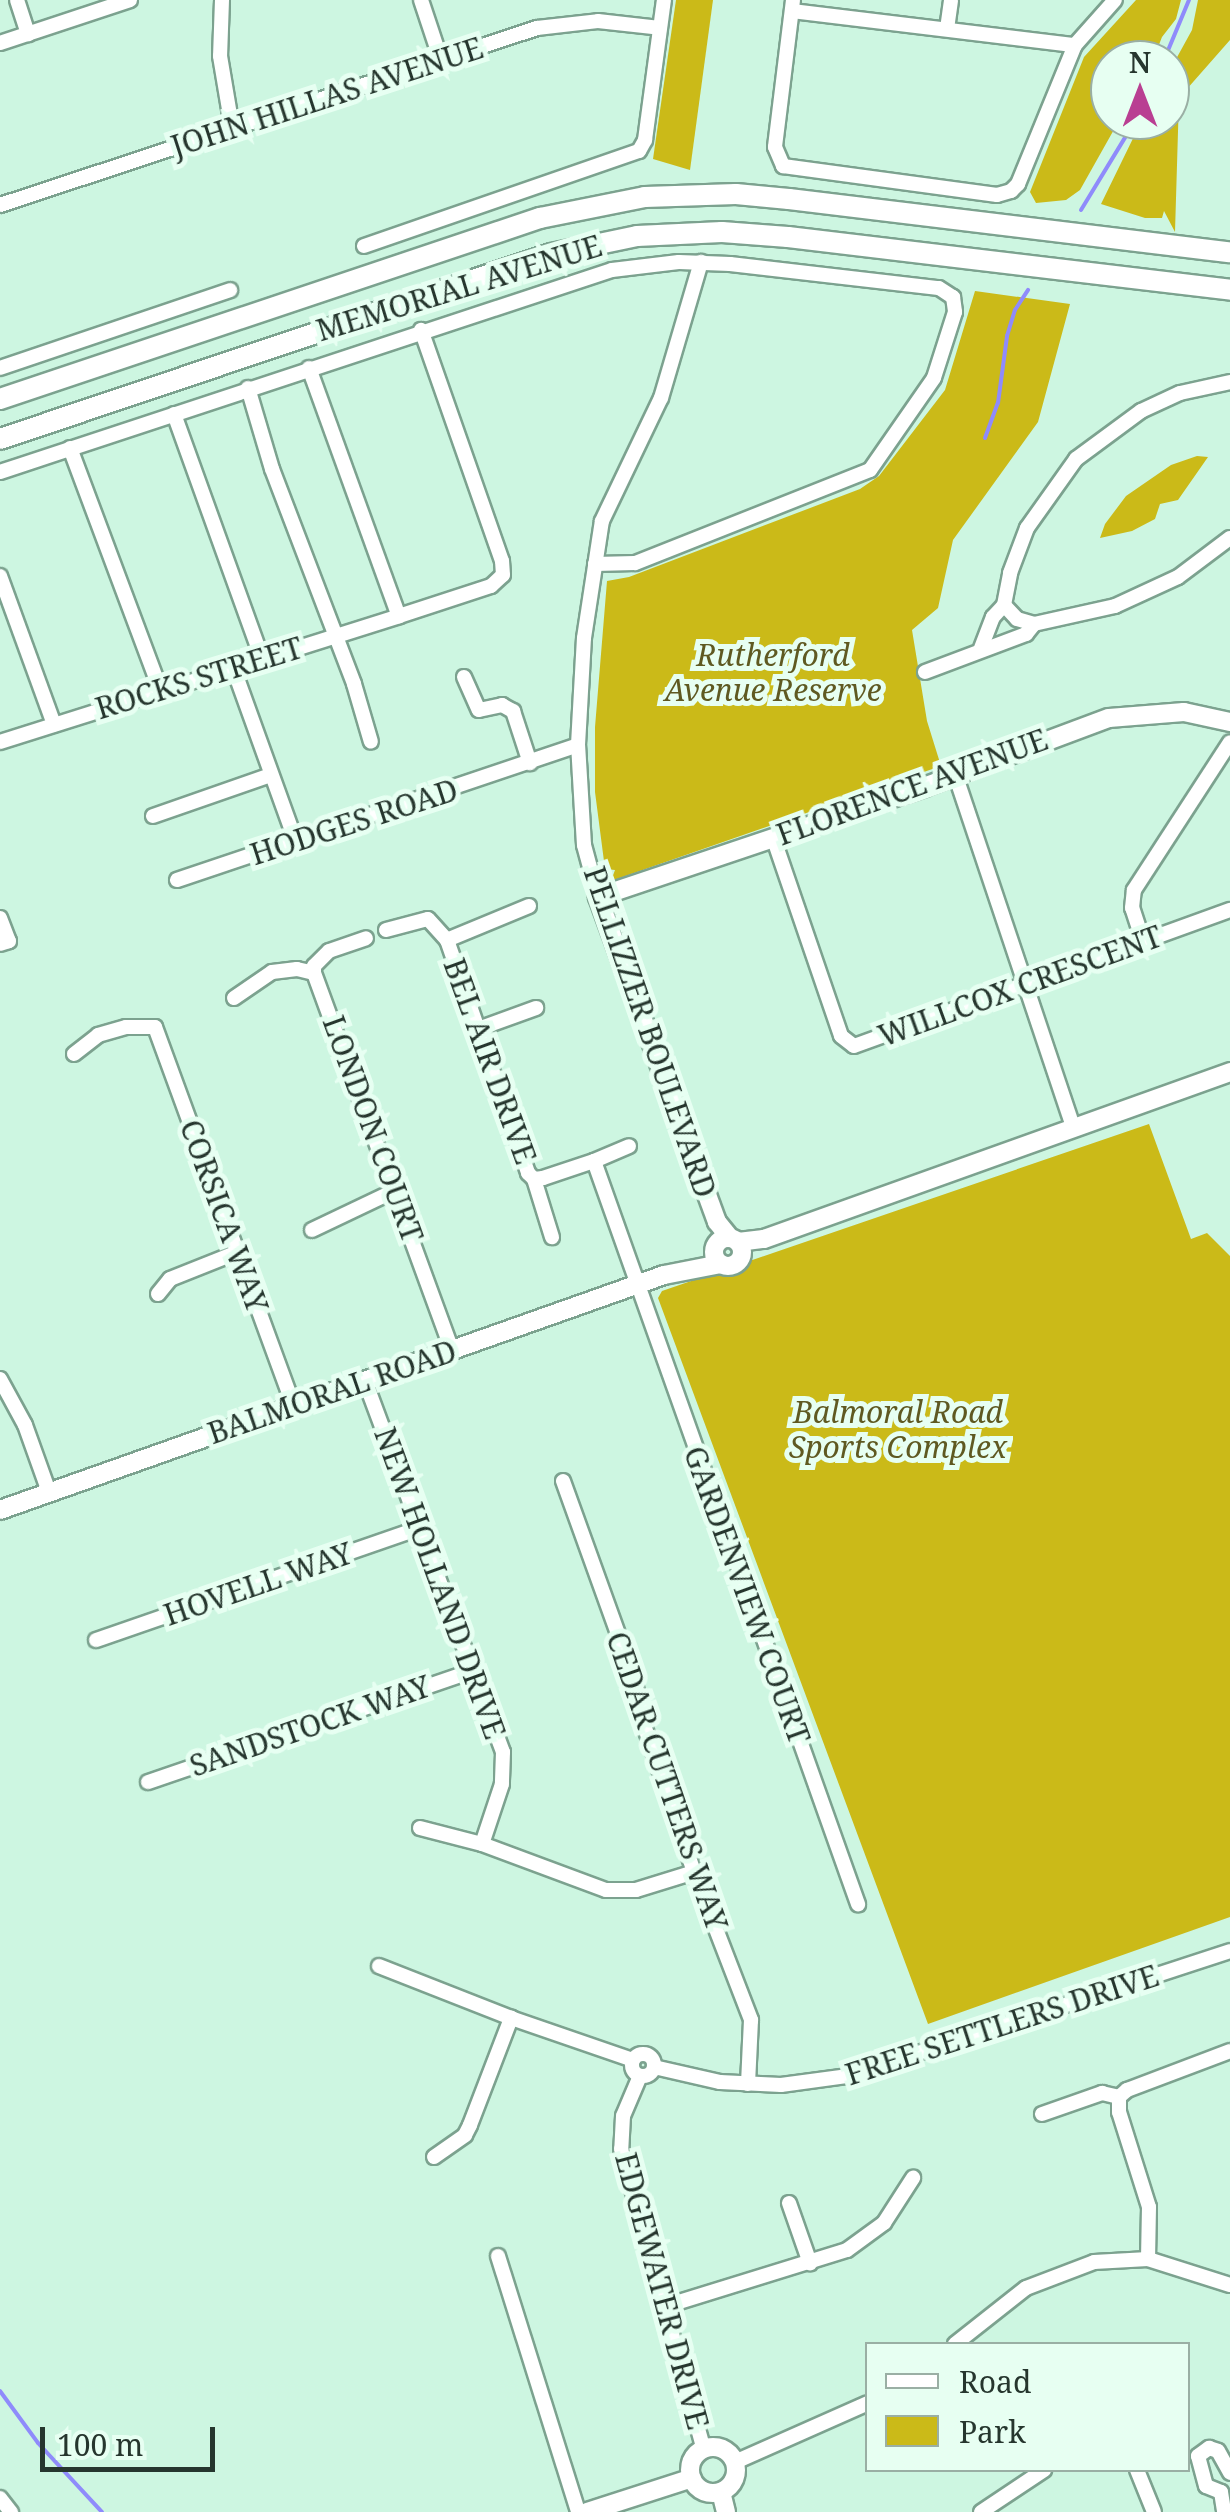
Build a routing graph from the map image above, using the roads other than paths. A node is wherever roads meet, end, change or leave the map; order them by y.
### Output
1 (17, 0) edge
2 (130, 0) edge
3 (222, 0) edge
4 (421, 0) edge
5 (664, 0) edge
6 (951, 0) edge
7 (1115, 0) edge
8 (792, 5) edge
9 (660, 28) junction
10 (947, 30) junction
11 (28, 34) junction
12 (0, 43) edge
13 (1075, 45) junction
14 (441, 60) junction
15 (232, 127) junction
16 (0, 205) edge
17 (364, 246) dead end
18 (1230, 252) edge
19 (701, 262) junction
20 (230, 290) dead end
21 (1230, 290) edge
22 (420, 330) junction
23 (0, 368) edge
24 (310, 368) junction
25 (1230, 382) edge
26 (248, 388) junction
27 (0, 399) edge
28 (174, 414) junction
29 (0, 439) edge
30 (70, 448) junction
31 (0, 472) edge
32 (1230, 538) edge
33 (595, 564) junction
34 (0, 576) edge
35 (1004, 605) junction
36 (400, 616) junction
37 (1034, 624) junction
38 (334, 636) junction
39 (982, 648) junction
40 (262, 658) junction
41 (233, 667) junction
42 (925, 672) dead end
43 (464, 677) dead end
44 (160, 689) junction
45 (1230, 722) edge
46 (54, 724) junction
47 (0, 742) edge
48 (371, 742) dead end
49 (1230, 742) edge
50 (578, 744) junction
51 (530, 763) junction
52 (955, 774) junction
53 (271, 775) junction
54 (153, 816) dead end
55 (773, 837) junction
56 (296, 842) junction
57 (177, 880) dead end
58 (598, 897) junction
59 (529, 906) dead end
60 (1230, 910) edge
61 (0, 918) edge
62 (386, 930) dead end
63 (366, 938) dead end
64 (447, 940) junction
65 (1143, 941) junction
66 (4, 942) edge
67 (314, 973) junction
68 (1027, 982) junction
69 (234, 998) dead end
70 (536, 1008) dead end
71 (478, 1028) junction
72 (74, 1054) dead end
73 (1230, 1072) edge
74 (1074, 1129) junction
75 (630, 1146) dead end
76 (594, 1160) junction
77 (534, 1179) junction
78 (396, 1190) junction
79 (312, 1230) dead end
80 (552, 1237) dead end
81 (727, 1248) junction
82 (238, 1252) junction
83 (637, 1284) junction
84 (158, 1294) dead end
85 (452, 1350) junction
86 (0, 1379) edge
87 (365, 1381) junction
88 (294, 1406) junction
89 (563, 1482) dead end
90 (49, 1492) junction
91 (0, 1510) edge
92 (419, 1528) junction
93 (96, 1640) dead end
94 (473, 1671) junction
95 (148, 1782) dead end
96 (420, 1828) dead end
97 (482, 1844) junction
98 (694, 1872) junction
99 (858, 1904) dead end
100 (1230, 1951) edge
101 (380, 1966) dead end
102 (511, 2018) junction
103 (1230, 2051) edge
104 (633, 2060) junction
105 (654, 2067) junction
106 (640, 2076) junction
107 (748, 2084) junction
108 (1119, 2097) junction
109 (1042, 2114) dead end
110 (434, 2157) dead end
111 (914, 2178) dead end
112 (788, 2203) dead end
113 (498, 2256) dead end
114 (1148, 2259) junction
115 (810, 2263) junction
116 (1230, 2285) edge
117 (666, 2306) junction
118 (958, 2342) edge
119 (865, 2404) edge
120 (704, 2450) junction
121 (735, 2462) junction
122 (1041, 2472) edge
123 (1138, 2472) edge
124 (1230, 2473) edge
125 (692, 2478) junction
126 (1225, 2488) edge
127 (720, 2492) junction
128 (0, 2498) edge
129 (11, 2512) edge
130 (578, 2512) edge
131 (587, 2512) edge
132 (726, 2512) edge
133 (981, 2512) edge
134 (1154, 2512) edge
135 (1224, 2512) edge

1 - 11 street
2 - 11 street
3 - 15 street
4 - 14 street
5 - 9 street
6 - 10 street
7 - 13 street
8 - 10 street
8 - 13 street
9 - 14 street, JOHN HILLAS AVENUE
9 - 17 street
10 - 13 street
11 - 12 street
14 - 15 street, JOHN HILLAS AVENUE
15 - 16 street, JOHN HILLAS AVENUE
18 - 27 main road, MEMORIAL AVENUE
19 - 22 street
19 - 33 street, PELLIZZER BOULEVARD
19 - 33 street
20 - 23 street
21 - 29 main road, MEMORIAL AVENUE
22 - 24 street
22 - 36 street, ROCKS STREET
24 - 26 street
24 - 36 street
25 - 35 street
26 - 28 street
26 - 38 street
28 - 30 street
28 - 40 street
30 - 31 street
30 - 44 street
32 - 37 street
33 - 50 street, PELLIZZER BOULEVARD
34 - 46 street
35 - 37 street
35 - 39 street
36 - 38 street, ROCKS STREET
37 - 39 street
38 - 40 street, ROCKS STREET
38 - 48 street
39 - 42 street
40 - 41 street, ROCKS STREET
41 - 44 street, ROCKS STREET
41 - 53 street
43 - 51 street
44 - 46 street, ROCKS STREET
45 - 52 street, FLORENCE AVENUE
46 - 47 street, ROCKS STREET
49 - 65 street
50 - 51 street, HODGES ROAD
50 - 58 street, PELLIZZER BOULEVARD
51 - 56 street, HODGES ROAD
52 - 55 street, FLORENCE AVENUE
52 - 68 street
53 - 54 street
53 - 56 street
55 - 58 street, FLORENCE AVENUE
55 - 68 street, WILLCOX CRESCENT
56 - 57 street, HODGES ROAD
58 - 81 street, PELLIZZER BOULEVARD
59 - 64 street, BEL AIR DRIVE
60 - 65 street, WILLCOX CRESCENT
61 - 66 street
62 - 64 street, BEL AIR DRIVE
63 - 67 street
64 - 71 street, BEL AIR DRIVE
65 - 68 street, WILLCOX CRESCENT
67 - 69 street
67 - 78 street, LONDON COURT
68 - 74 street
70 - 71 street
71 - 77 street, BEL AIR DRIVE
72 - 82 street, CORSICA WAY
73 - 74 street, BALMORAL ROAD
74 - 81 street, BALMORAL ROAD
75 - 76 street, BEL AIR DRIVE
76 - 77 street, BEL AIR DRIVE
76 - 83 street
77 - 80 street
78 - 79 street
78 - 85 street, LONDON COURT
81 - 83 street, BALMORAL ROAD
82 - 84 street
82 - 88 street, CORSICA WAY
83 - 85 street, BALMORAL ROAD
83 - 99 street, GARDENVIEW COURT
85 - 87 street, BALMORAL ROAD
86 - 90 street
87 - 88 street, BALMORAL ROAD
87 - 92 street, NEW HOLLAND DRIVE
88 - 90 street, BALMORAL ROAD
89 - 98 street, CEDAR CUTTERS WAY
90 - 91 street, BALMORAL ROAD
92 - 93 street, HOVELL WAY
92 - 94 street, NEW HOLLAND DRIVE
94 - 95 street, SANDSTOCK WAY
94 - 97 street, NEW HOLLAND DRIVE
96 - 97 street
97 - 98 street
98 - 107 street, CEDAR CUTTERS WAY
100 - 107 street, FREE SETTLERS DRIVE
101 - 102 street
102 - 104 street
102 - 110 street
103 - 108 street
104 - 105 street
104 - 106 street
105 - 106 street
105 - 107 street, FREE SETTLERS DRIVE
106 - 117 street, EDGEWATER DRIVE
108 - 109 street
108 - 114 street
111 - 115 street
112 - 115 street
113 - 130 street
114 - 116 street
114 - 118 street
115 - 117 street
117 - 120 street, EDGEWATER DRIVE
119 - 121 street
120 - 121 street
120 - 125 street
121 - 127 street
122 - 133 street
123 - 134 street
124 - 126 street
125 - 127 street
125 - 131 street
126 - 135 street
127 - 132 street
128 - 129 street

